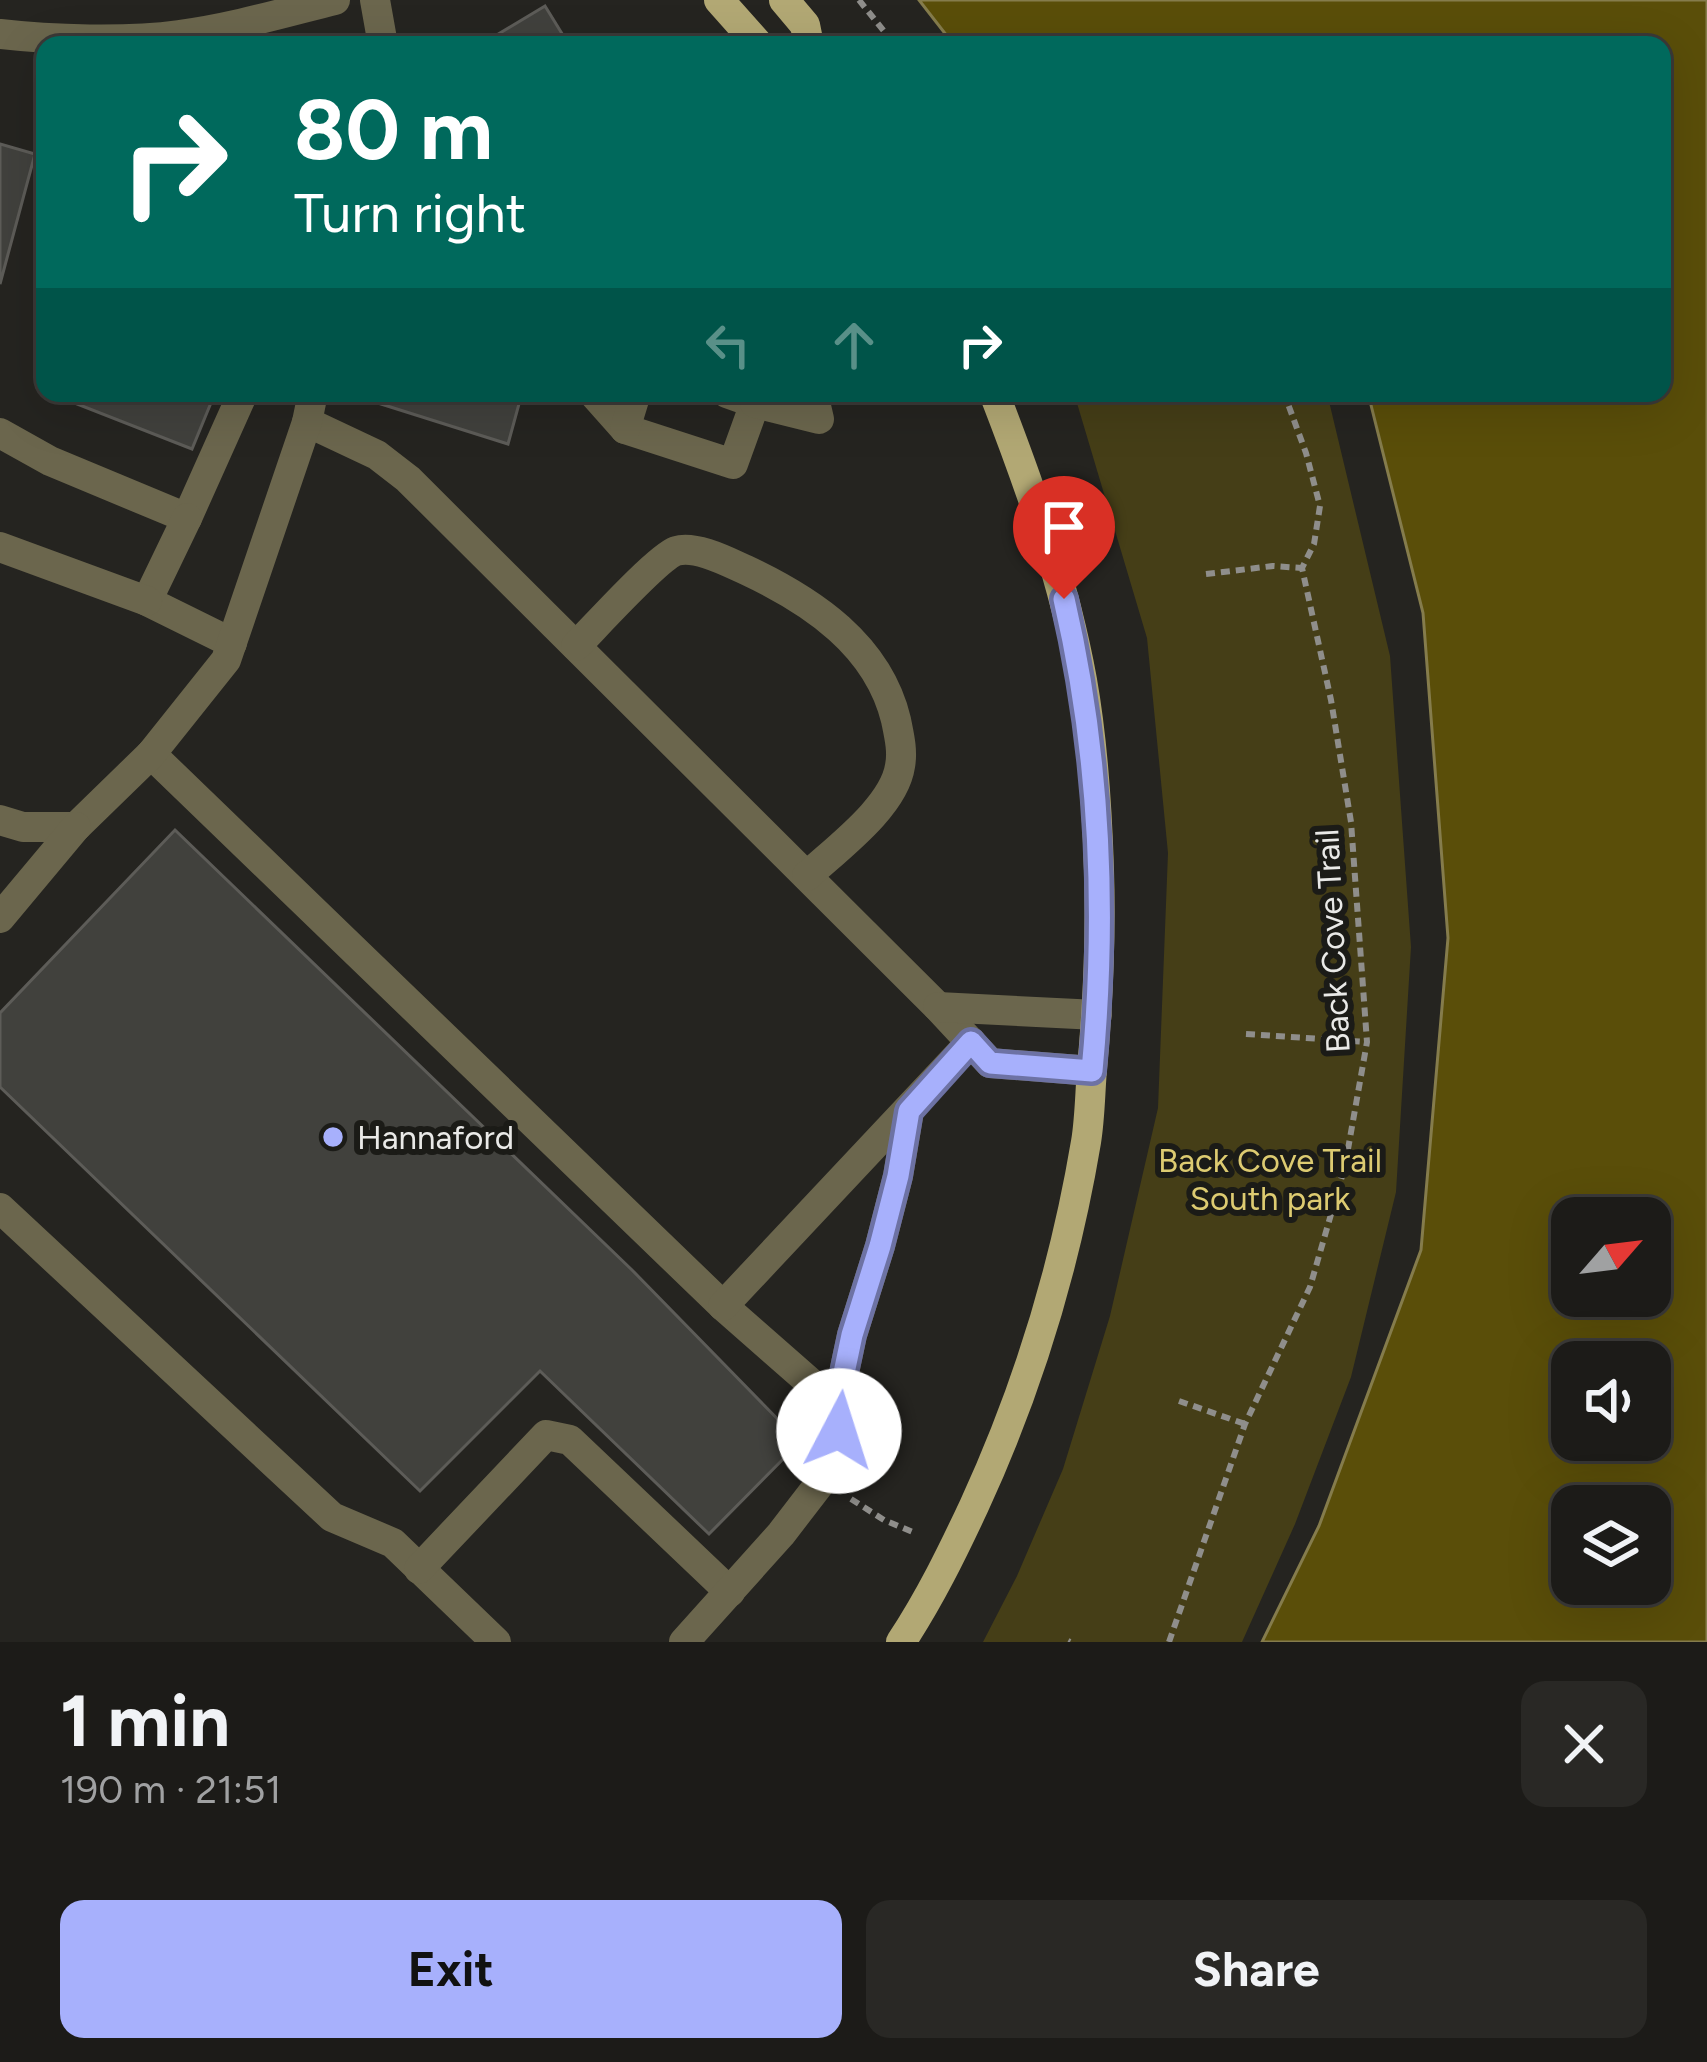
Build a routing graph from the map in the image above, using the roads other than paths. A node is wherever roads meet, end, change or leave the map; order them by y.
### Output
1 (335, 0) edge
2 (375, 0) edge
3 (719, 0) edge
4 (784, 0) edge
5 (285, 13) junction
6 (0, 34) edge
7 (45, 36) edge
8 (176, 36) edge
9 (289, 36) edge
10 (381, 36) edge
11 (751, 36) edge
12 (807, 36) edge
13 (239, 402) edge
14 (601, 402) edge
15 (633, 402) edge
16 (741, 402) edge
17 (756, 402) edge
18 (815, 402) edge
19 (998, 402) edge
20 (310, 408) edge
21 (625, 429) junction
22 (3, 443) edge
23 (187, 518) junction
24 (0, 547) edge
25 (147, 601) junction
26 (232, 643) junction
27 (576, 646) junction
28 (151, 754) junction
29 (0, 820) edge
30 (76, 826) junction
31 (807, 877) junction
32 (0, 918) edge
33 (938, 1007) junction
34 (1097, 1015) junction
35 (971, 1042) junction
36 (1092, 1071) junction
37 (909, 1111) junction
38 (0, 1208) edge
39 (723, 1306) junction
40 (837, 1406) junction
41 (419, 1569) junction
42 (730, 1592) junction
43 (496, 1642) edge
44 (684, 1642) edge
45 (901, 1642) edge

1 - 5 street
2 - 10 street
3 - 11 main road
4 - 12 main road
5 - 8 street
5 - 9 street
6 - 7 street
13 - 23 street
14 - 21 street
15 - 21 street
16 - 21 street
17 - 18 street
19 - 34 main road
20 - 26 street
20 - 27 street
22 - 23 street
23 - 25 street
24 - 25 street
25 - 26 street
26 - 28 street
27 - 31 street
27 - 31 street
28 - 30 street
28 - 39 street
29 - 30 street
30 - 32 street
31 - 33 street
33 - 34 street
33 - 35 street
34 - 36 main road
35 - 36 street
35 - 37 street
36 - 45 main road
37 - 39 street
37 - 40 street
38 - 41 street
39 - 40 street
40 - 42 street
41 - 42 street
41 - 43 street
42 - 44 street

